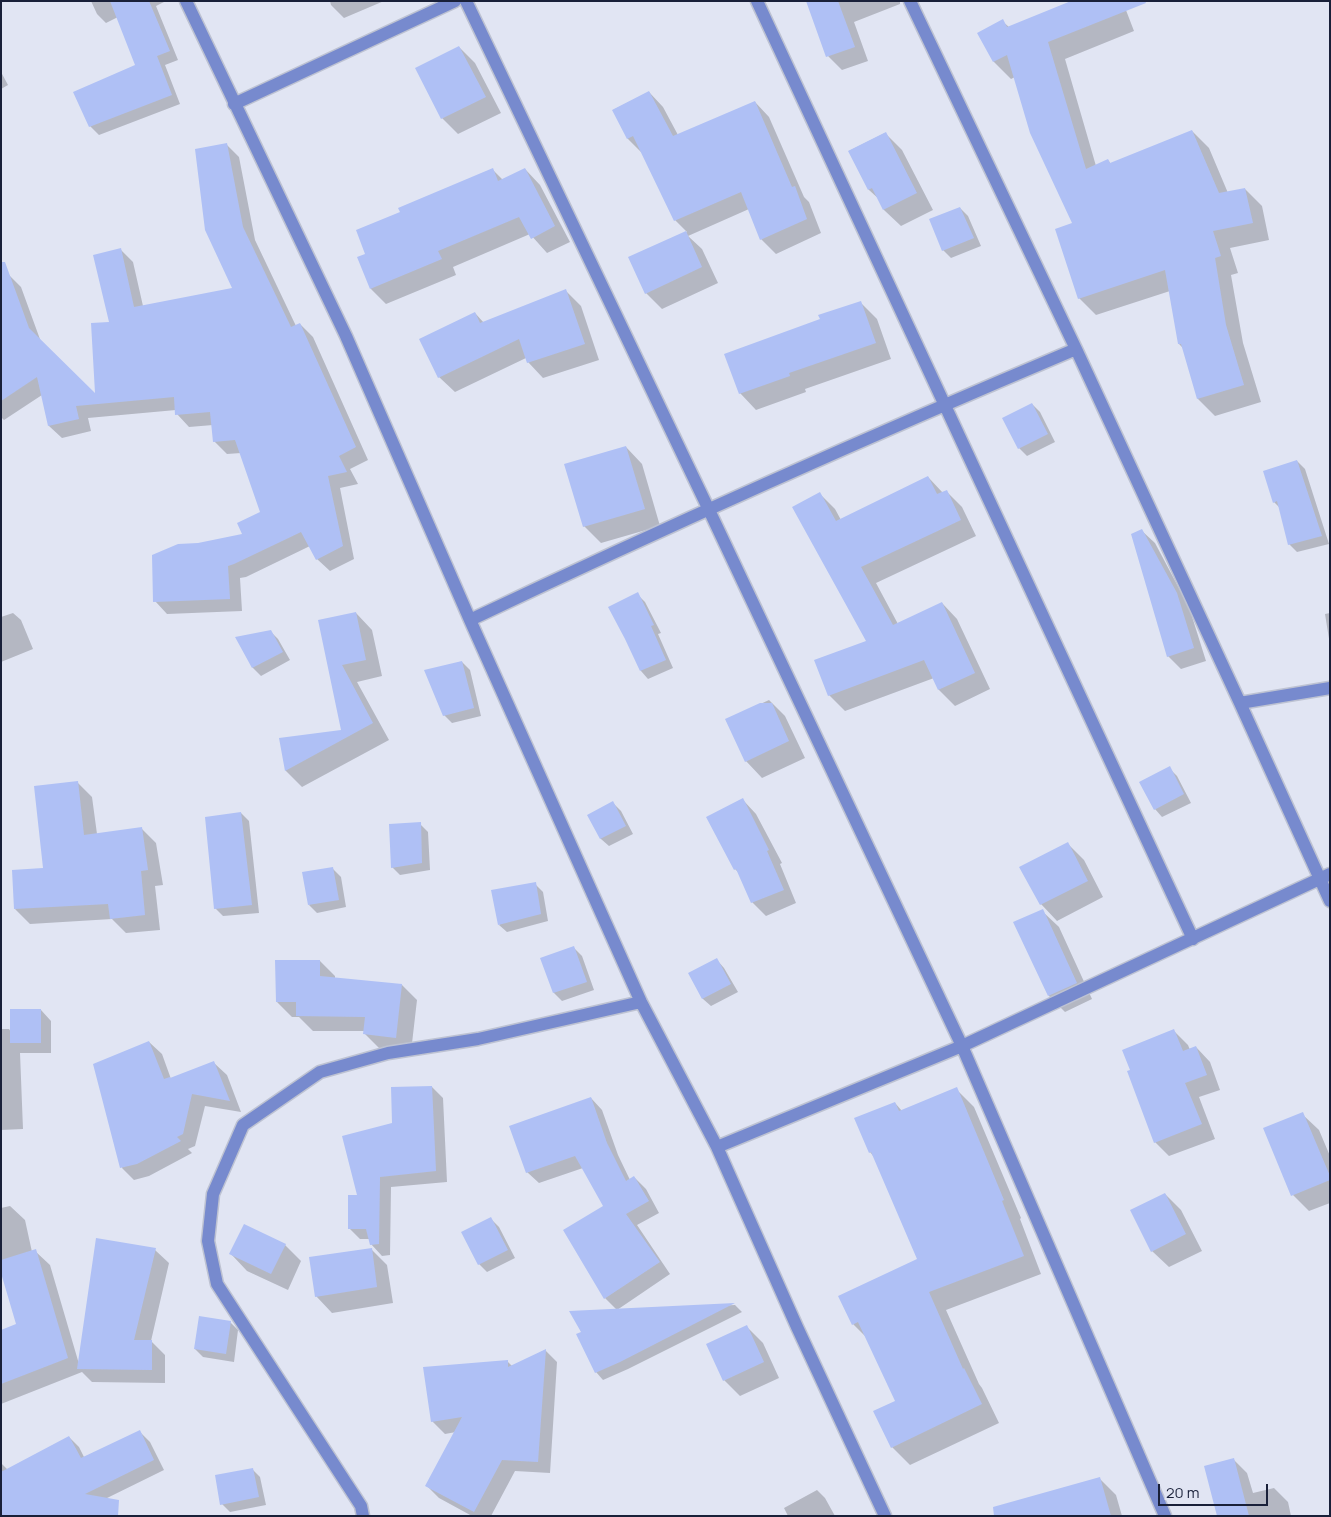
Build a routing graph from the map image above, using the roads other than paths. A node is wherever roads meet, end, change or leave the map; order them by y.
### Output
1 (186, 1) edge
2 (455, 1) edge
3 (466, 1) edge
4 (757, 1) edge
5 (910, 1) edge
6 (234, 104) junction
7 (1076, 349) junction
8 (944, 405) junction
9 (709, 510) junction
10 (470, 620) junction
11 (1330, 688) edge
12 (1240, 703) junction
13 (1325, 877) edge
14 (1330, 901) edge
15 (1193, 939) junction
16 (641, 1002) junction
17 (962, 1046) junction
18 (717, 1148) junction
19 (362, 1516) edge
20 (885, 1516) edge
21 (1164, 1516) edge

1 - 6 street
2 - 6 street
3 - 9 street
4 - 8 street
5 - 7 street
6 - 10 street
7 - 8 street
7 - 12 street
8 - 9 street
8 - 15 street
9 - 10 street
9 - 17 street
10 - 16 street
11 - 12 street
12 - 13 street
13 - 14 street
13 - 15 street
15 - 17 street
16 - 18 street
16 - 19 street
17 - 18 street
17 - 21 street
18 - 20 street

